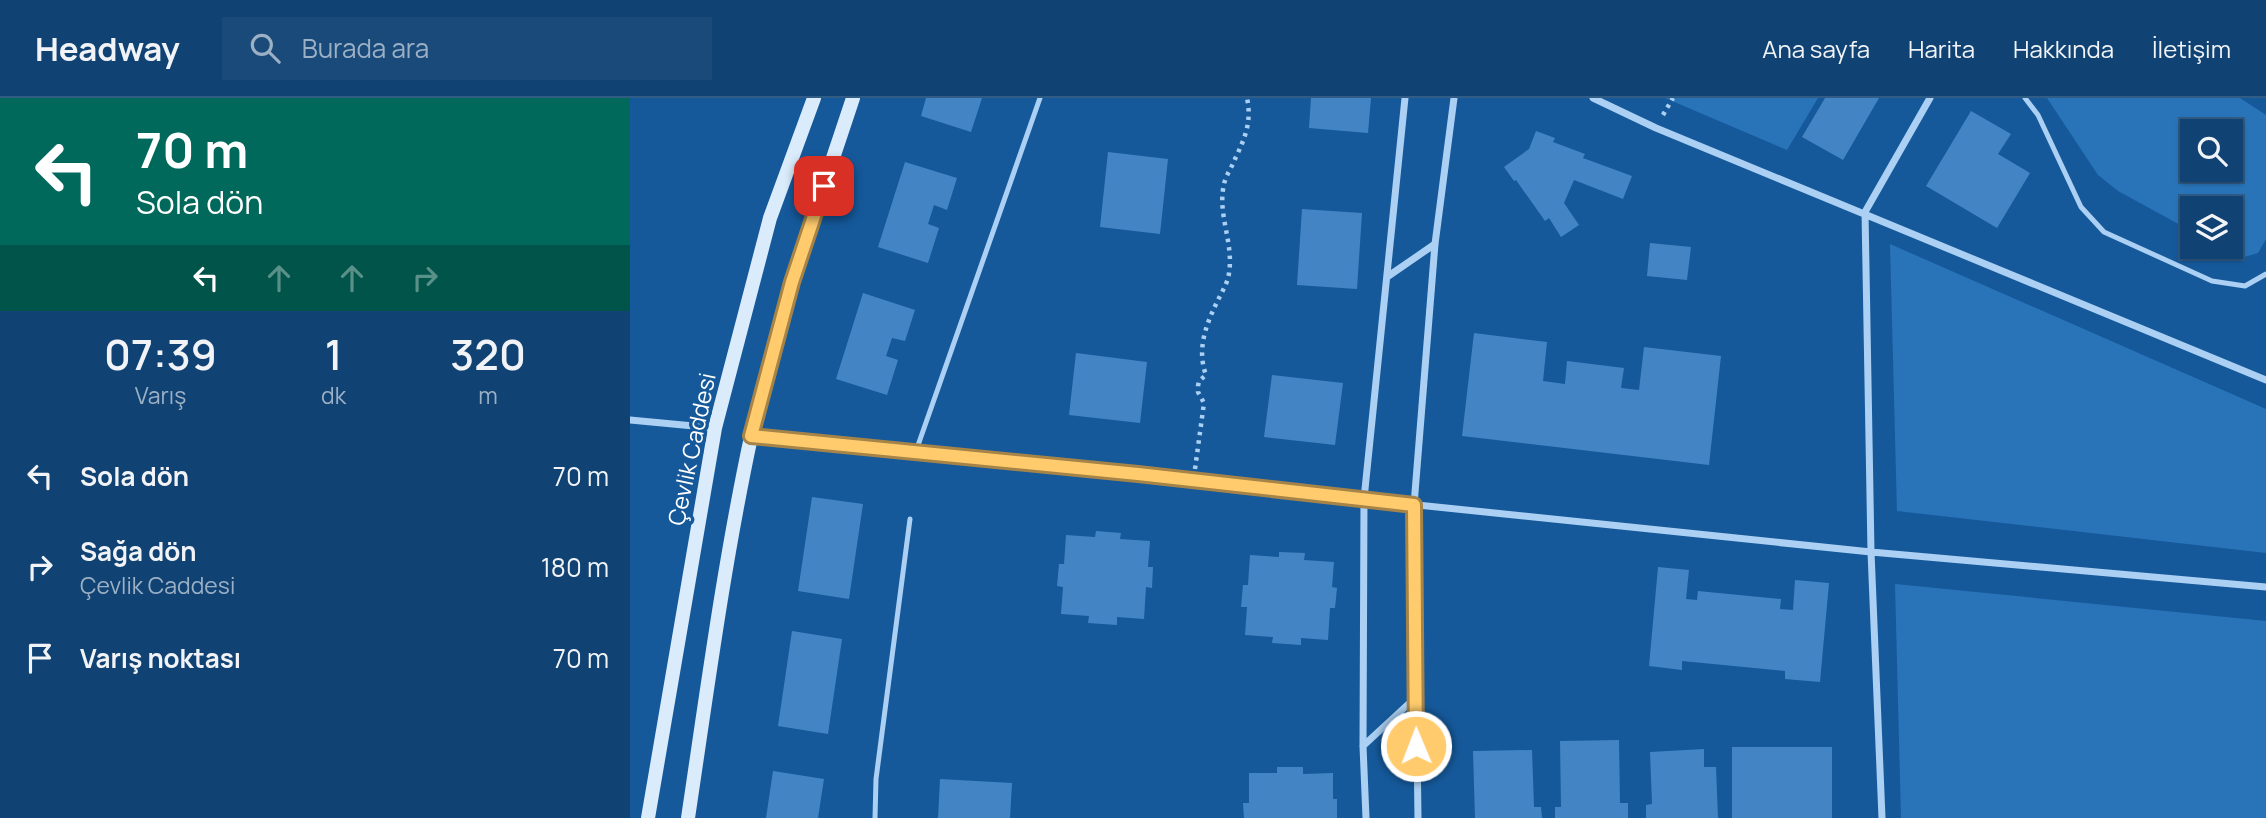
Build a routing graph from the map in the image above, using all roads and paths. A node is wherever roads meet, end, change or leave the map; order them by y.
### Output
1 (814, 98) edge
2 (853, 98) edge
3 (1040, 98) edge
4 (1247, 98) edge
5 (1405, 98) edge
6 (1454, 98) edge
7 (1593, 98) edge
8 (1930, 98) edge
9 (2025, 98) edge
10 (1865, 212) junction
11 (1435, 244) junction
12 (2266, 274) edge
13 (1387, 277) junction
14 (2266, 380) edge
15 (630, 420) edge
16 (715, 429) junction
17 (751, 436) junction
18 (916, 451) junction
19 (1194, 480) junction
20 (1364, 499) junction
21 (1414, 505) junction
22 (910, 519) dead end
23 (1871, 552) junction
24 (2266, 587) edge
25 (1415, 698) junction
26 (1363, 746) junction
27 (648, 818) edge
28 (688, 818) edge
29 (875, 818) edge
30 (1366, 818) edge
31 (1418, 818) edge
32 (1882, 818) edge

1 - 16 main road, Çevlik Caddesi
2 - 17 main road
3 - 18 lane
4 - 19 path
5 - 13 street
6 - 11 street
7 - 10 street
8 - 10 street
9 - 12 lane
10 - 14 street
10 - 23 street
11 - 13 street
11 - 21 street
13 - 20 street
15 - 16 street
16 - 27 main road, Çevlik Caddesi
17 - 18 street
17 - 28 main road
18 - 19 street
19 - 20 street
20 - 21 street
20 - 26 street
21 - 23 street
21 - 25 street
22 - 29 lane
23 - 24 street
23 - 32 street
25 - 26 street
25 - 31 street
26 - 30 street

